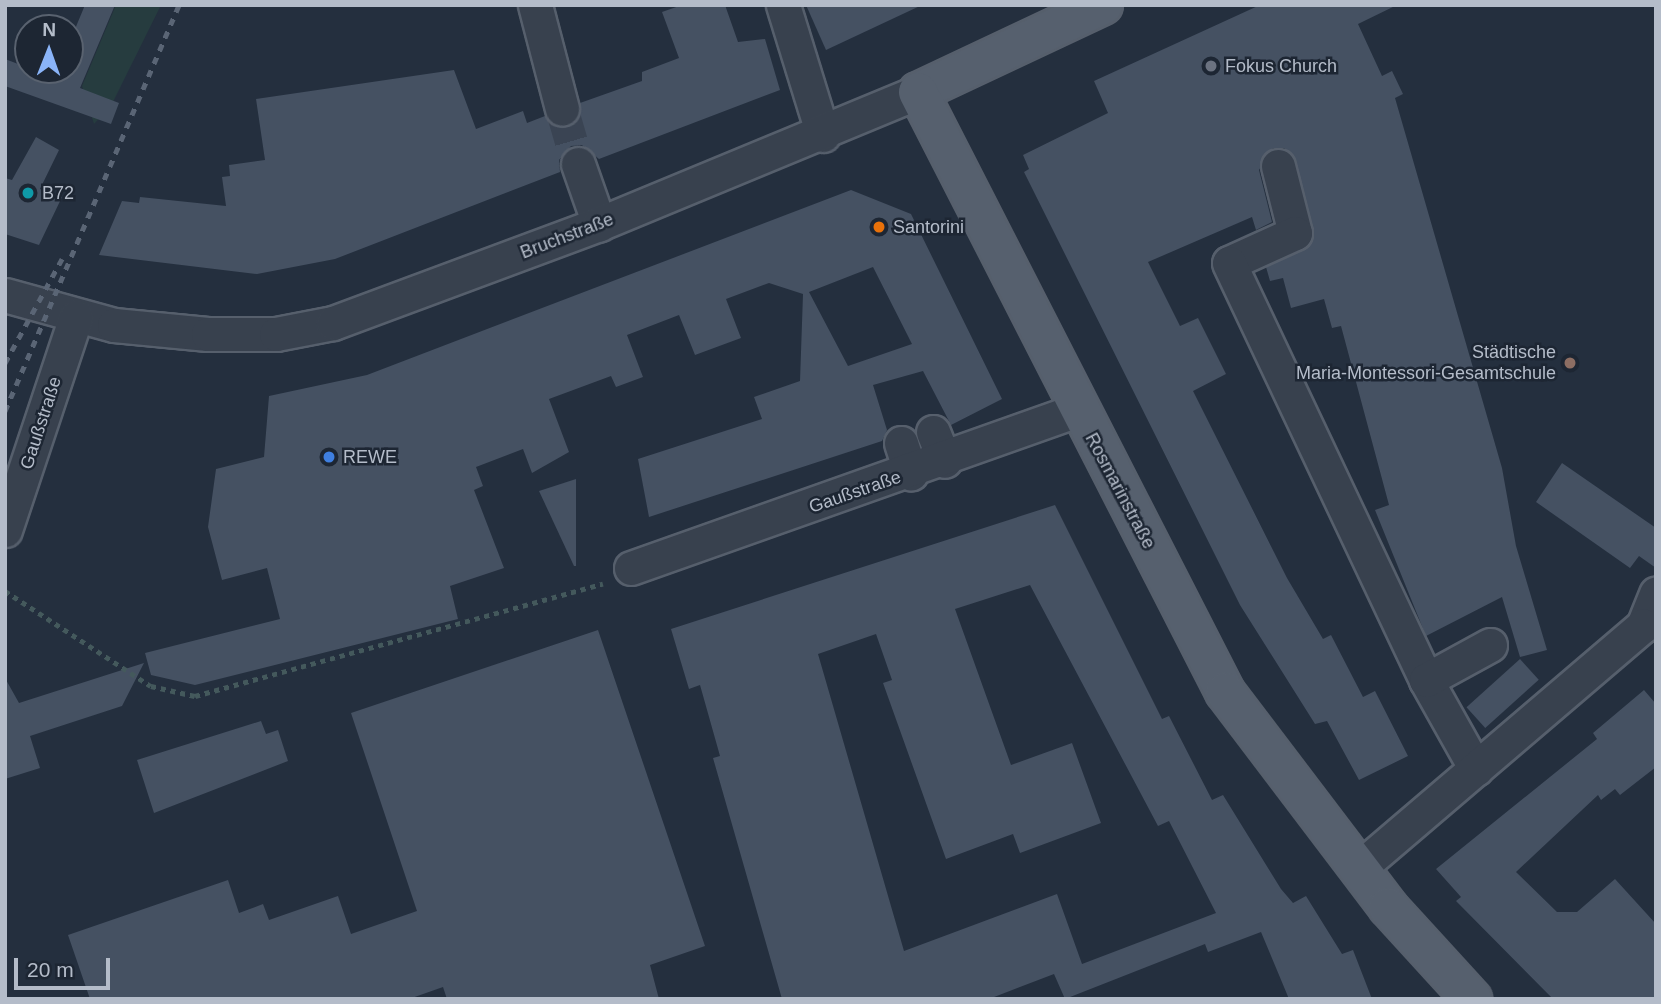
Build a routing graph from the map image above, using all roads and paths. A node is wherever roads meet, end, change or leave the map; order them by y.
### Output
1 (535, 5) edge
2 (783, 5) edge
3 (1103, 5) edge
4 (918, 92) junction
5 (562, 109) tunnel mouth
6 (823, 135) junction
7 (578, 164) tunnel mouth
8 (1278, 166) dead end
9 (599, 224) junction
10 (5, 295) edge
11 (76, 317) junction
12 (1076, 410) junction
13 (5, 530) edge
14 (631, 568) joint
15 (5, 591) edge
16 (1656, 594) edge
17 (1649, 632) edge
18 (1490, 645) dead end
19 (1426, 680) junction
20 (1476, 769) junction
21 (1358, 869) junction
22 (1472, 999) edge

1 - 5 street
2 - 6 street
3 - 4 main road, Bruchstraße
4 - 6 street, Bruchstraße
4 - 12 main road, Rosmarinstraße
6 - 9 street, Bruchstraße
7 - 9 street
8 - 19 street
9 - 11 street, Bruchstraße
10 - 11 street, Bruchstraße
11 - 13 street, Gaußstraße
12 - 14 street, Gaußstraße
12 - 21 main road, Rosmarinstraße
14 - 15 path
16 - 17 street
17 - 20 street
18 - 19 street
19 - 20 street
20 - 21 street
21 - 22 main road, Rosmarinstraße

